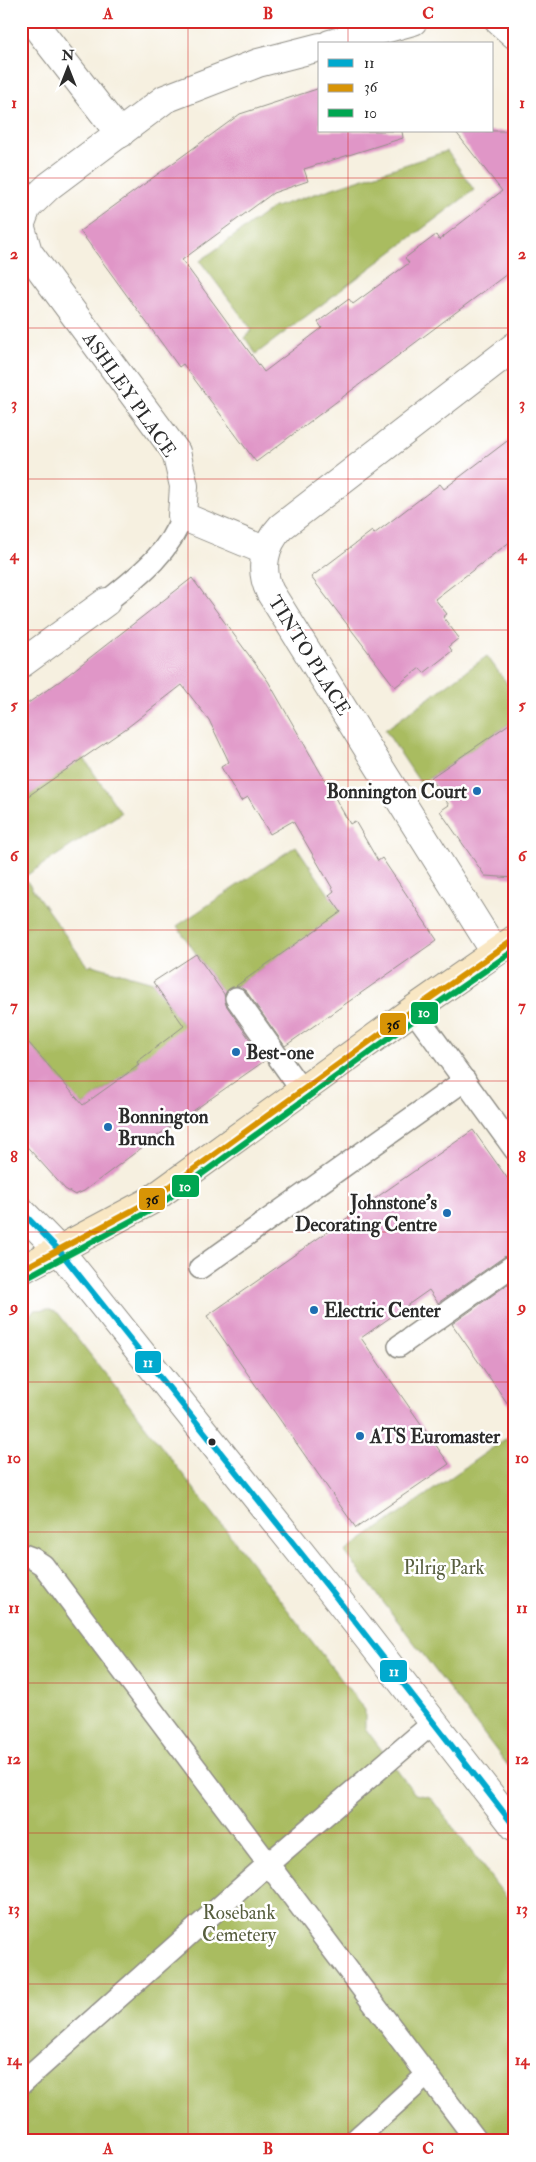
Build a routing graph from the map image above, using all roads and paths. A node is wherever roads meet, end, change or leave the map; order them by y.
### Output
1 (32, 21) edge
2 (414, 21) edge
3 (337, 42) edge
4 (318, 48) edge
5 (120, 134) junction
6 (21, 223) edge
7 (21, 228) edge
8 (515, 346) edge
9 (182, 516) junction
10 (266, 551) junction
11 (106, 602) joint
12 (21, 664) edge
13 (505, 946) edge
14 (236, 998) dead end
15 (413, 1010) junction
16 (465, 1080) junction
17 (302, 1091) junction
18 (515, 1150) edge
19 (21, 1211) edge
20 (58, 1248) junction
21 (515, 1264) edge
22 (200, 1268) dead end
23 (21, 1270) edge
24 (399, 1346) dead end
25 (21, 1554) edge
26 (434, 1722) junction
27 (515, 1827) edge
28 (268, 1864) junction
29 (427, 2075) junction
30 (21, 2084) edge
31 (354, 2141) edge
32 (477, 2141) edge

1 - 5 street
2 - 3 street
4 - 5 street
5 - 6 street
7 - 9 street, ASHLEY PLACE
8 - 10 street, TINTO PLACE
9 - 10 street
9 - 11 lane
10 - 13 street, TINTO PLACE
11 - 12 street
13 - 15 main road
14 - 17 lane
15 - 16 lane
15 - 17 main road
16 - 18 lane
16 - 22 lane
17 - 20 main road
19 - 20 street
20 - 23 main road
20 - 26 street
21 - 24 lane
25 - 28 lane
26 - 27 street
26 - 28 lane
28 - 29 lane
28 - 30 lane
29 - 31 lane
29 - 32 lane

